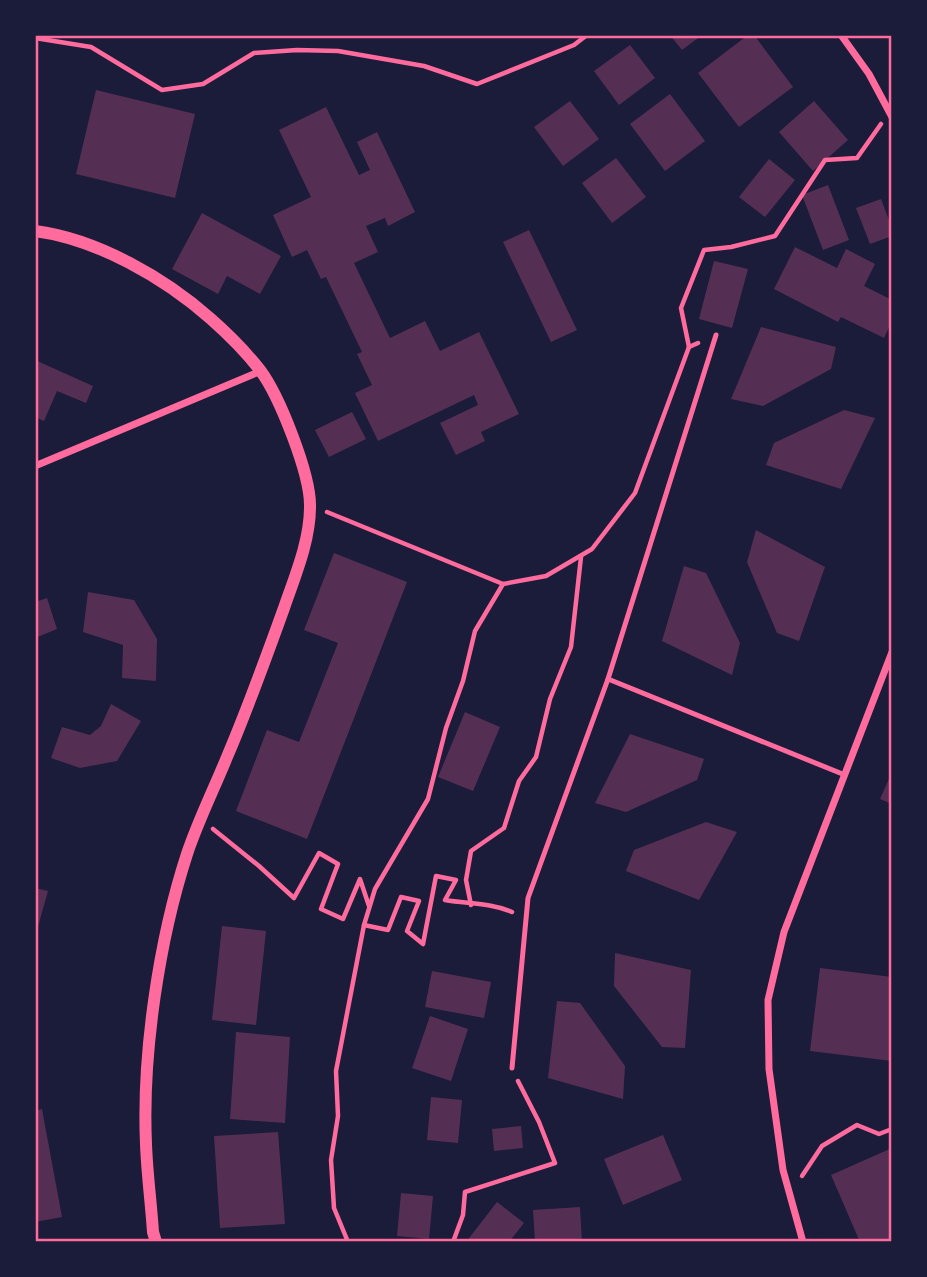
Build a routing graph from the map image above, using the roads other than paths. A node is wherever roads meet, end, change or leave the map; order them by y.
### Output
1 (841, 35) edge
2 (891, 115) edge
3 (35, 231) edge
4 (716, 335) road end
5 (261, 371) junction
6 (35, 466) edge
7 (892, 652) edge
8 (608, 679) junction
9 (846, 775) junction
10 (512, 1068) road end
11 (156, 1242) edge
12 (803, 1242) edge

1 - 2 street
3 - 5 street
4 - 8 lane
5 - 6 street
5 - 11 street
7 - 9 street
8 - 9 lane
8 - 10 lane
9 - 12 street

